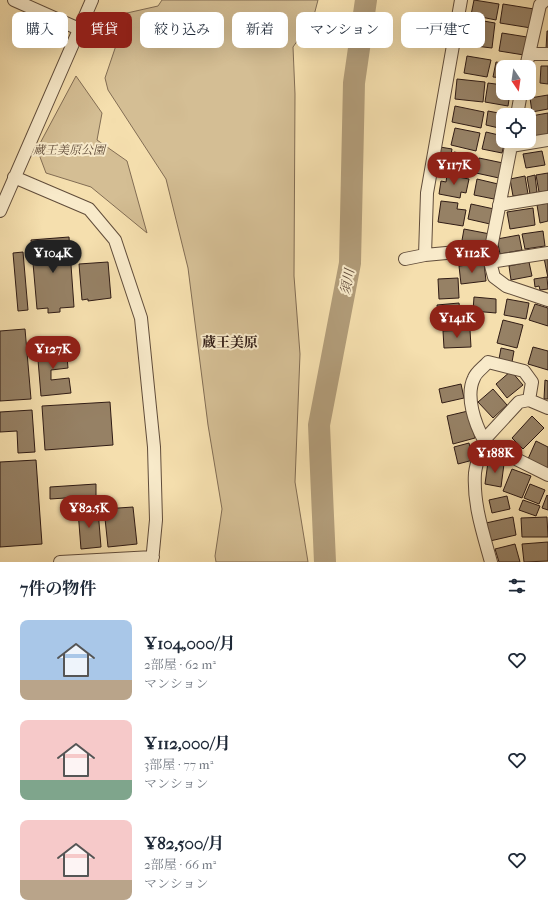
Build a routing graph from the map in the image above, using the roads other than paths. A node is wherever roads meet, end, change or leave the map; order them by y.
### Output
1 (14, 0) edge
2 (92, 0) edge
3 (461, 0) edge
4 (540, 2) edge
5 (87, 12) edge
6 (76, 27) edge
7 (76, 38) edge
8 (529, 54) junction
9 (548, 54) edge
10 (528, 60) edge
11 (548, 140) edge
12 (536, 141) edge
13 (510, 148) edge
14 (14, 177) junction
15 (548, 197) edge
16 (499, 205) junction
17 (0, 211) edge
18 (548, 253) edge
19 (425, 255) junction
20 (405, 259) dead end
21 (489, 260) junction
22 (548, 300) edge
23 (529, 400) junction
24 (548, 408) edge
25 (484, 440) junction
26 (548, 475) edge
27 (152, 560) edge
28 (60, 562) edge
29 (491, 562) edge

1 - 6 street
2 - 5 street
3 - 19 street
4 - 8 street
7 - 14 street
8 - 9 street
8 - 10 street
11 - 12 street
13 - 16 street
14 - 17 street
14 - 27 street
15 - 16 street
16 - 21 street
18 - 21 street
19 - 20 street
19 - 21 street
21 - 22 street
23 - 24 street
23 - 25 street
23 - 25 street
25 - 26 street
25 - 29 street
27 - 28 street

